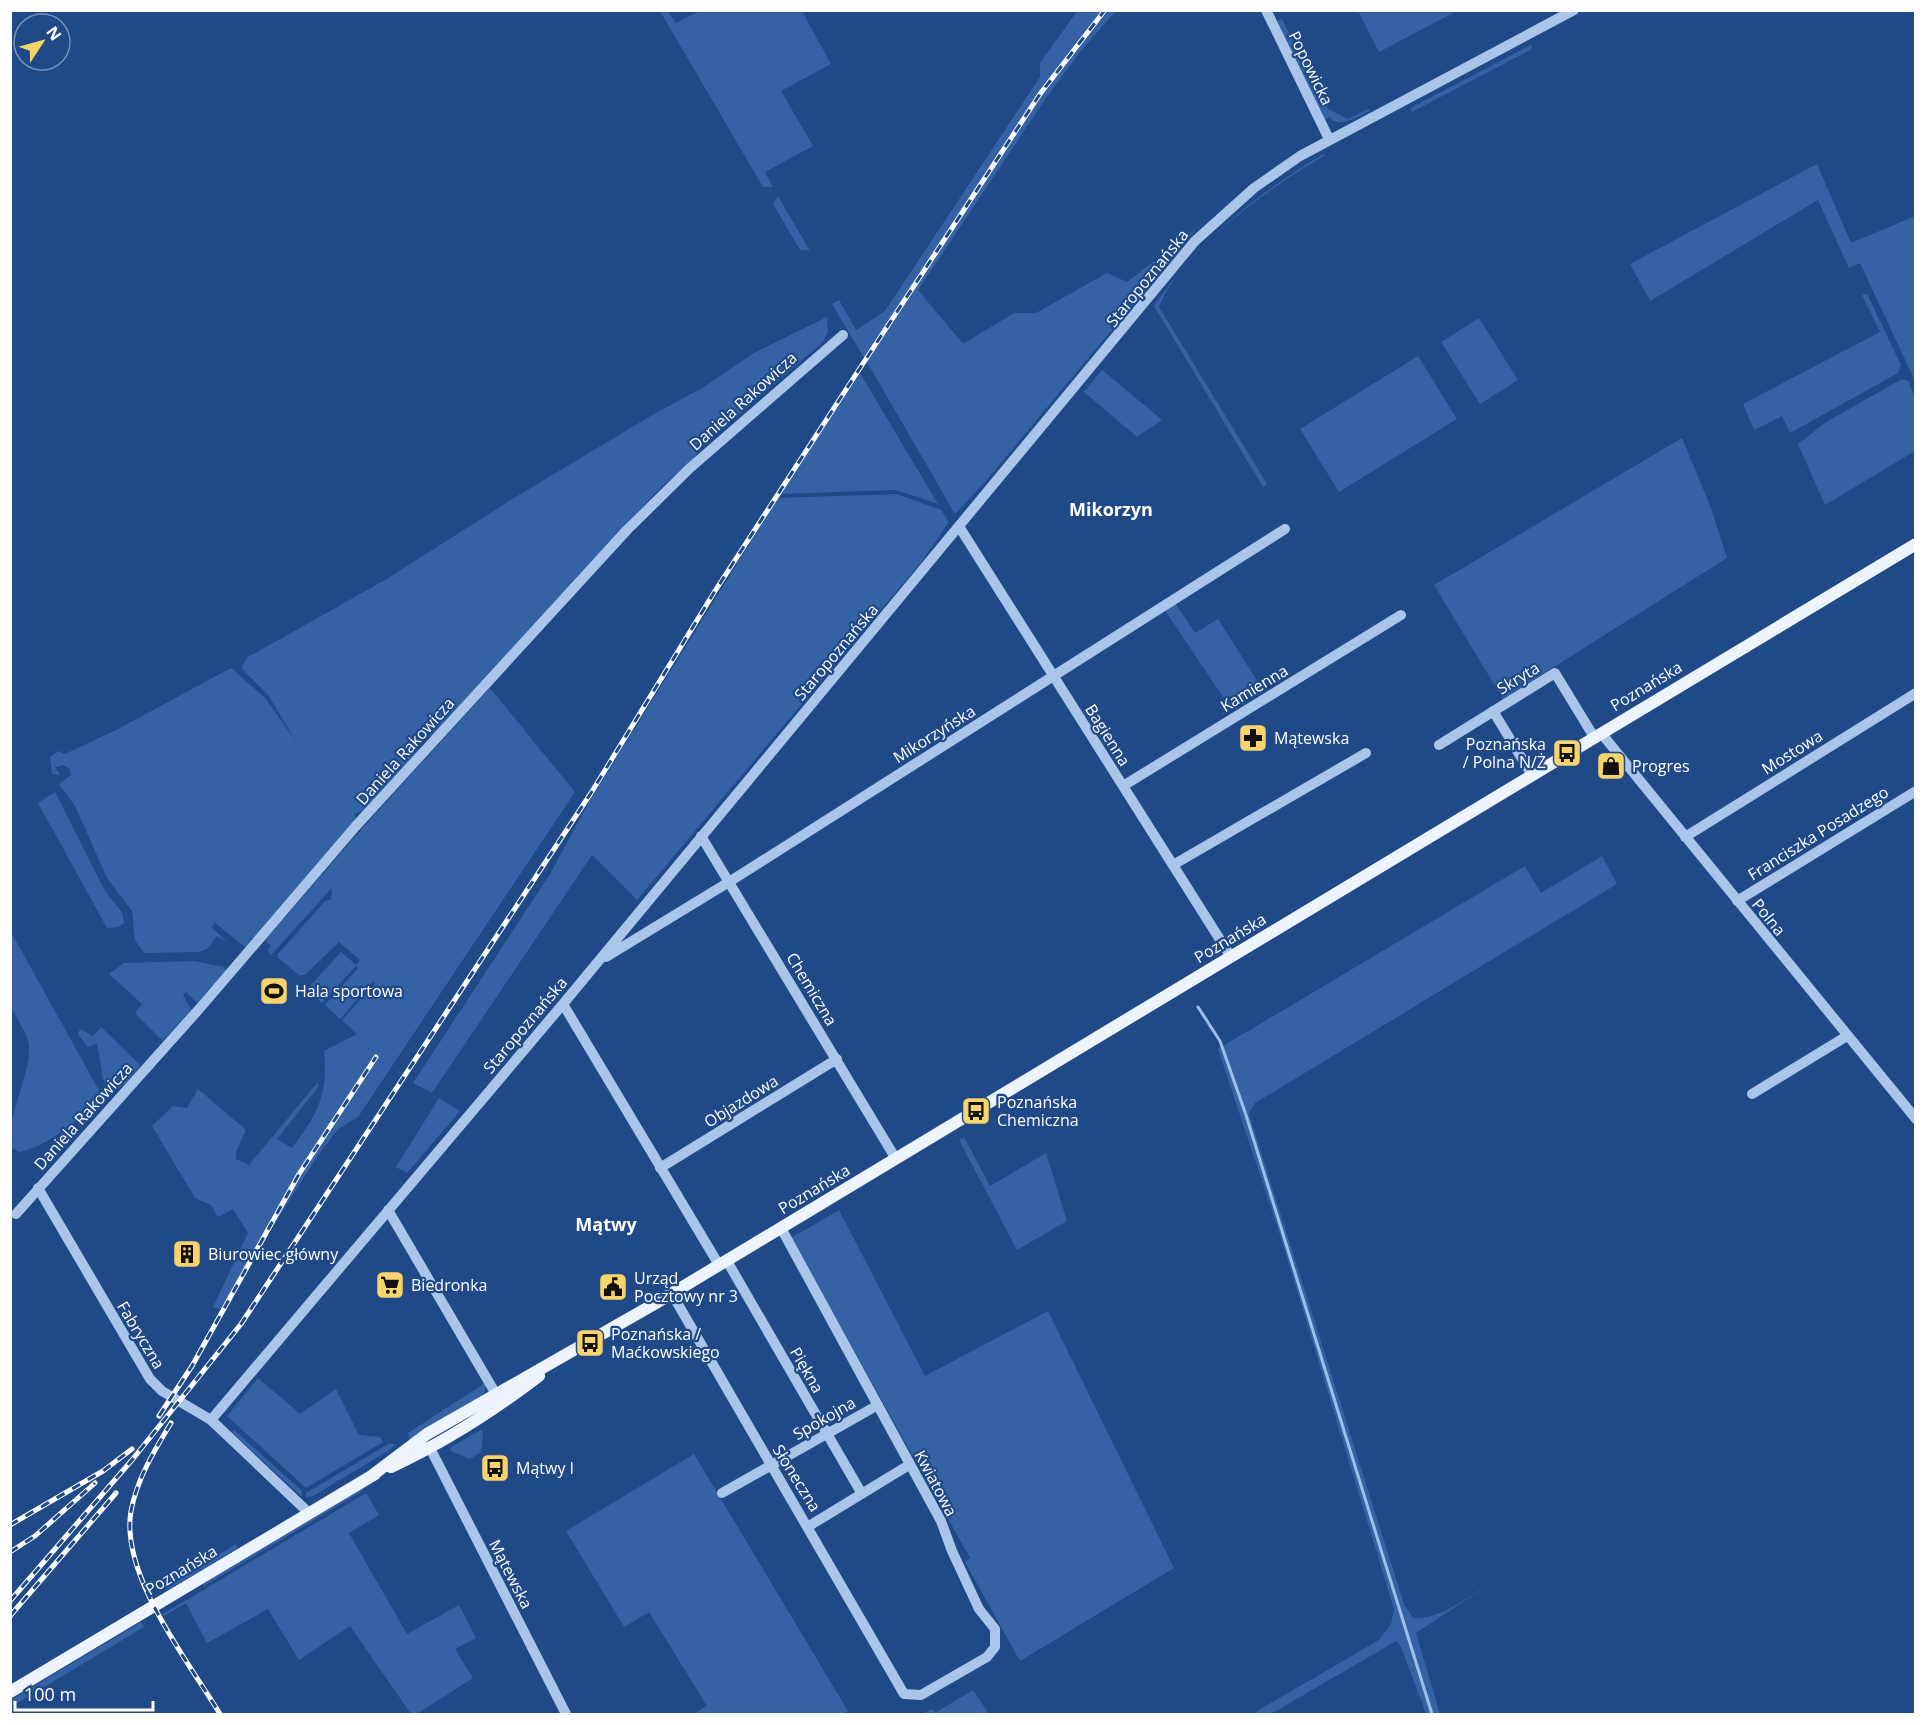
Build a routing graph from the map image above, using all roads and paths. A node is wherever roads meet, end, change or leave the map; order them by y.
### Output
1 (1266, 10) edge
2 (1574, 10) edge
3 (1329, 139) junction
4 (843, 335) dead end
5 (960, 528) junction
6 (1285, 529) dead end
7 (1916, 544) edge
8 (1401, 615) dead end
9 (1053, 676) junction
10 (1916, 693) edge
11 (1493, 711) junction
12 (1598, 735) junction
13 (1439, 745) dead end
14 (1366, 753) dead end
15 (1532, 775) junction
16 (1123, 786) junction
17 (1916, 791) edge
18 (701, 836) junction
19 (1685, 837) junction
20 (1173, 865) junction
21 (729, 882) junction
22 (1737, 901) junction
23 (624, 930) junction
24 (634, 940) junction
25 (1231, 957) junction
26 (598, 962) junction
27 (563, 1004) junction
28 (1847, 1036) junction
29 (837, 1059) junction
30 (1752, 1094) dead end
31 (1916, 1119) edge
32 (896, 1160) junction
33 (660, 1168) junction
34 (38, 1188) junction
35 (388, 1210) junction
36 (16, 1214) dead end
37 (781, 1228) junction
38 (723, 1263) junction
39 (672, 1294) junction
40 (498, 1398) junction
41 (878, 1405) junction
42 (211, 1420) junction
43 (443, 1425) junction
44 (826, 1433) junction
45 (408, 1448) junction
46 (430, 1448) junction
47 (909, 1465) junction
48 (771, 1466) junction
49 (370, 1477) junction
50 (722, 1493) dead end
51 (862, 1494) junction
52 (309, 1513) junction
53 (809, 1526) junction
54 (896, 1679) joint
55 (10, 1692) edge
56 (566, 1714) edge

1 - 3 street, Popowicka
2 - 3 street, Staropoznańska
3 - 5 street, Staropoznańska
4 - 34 street, Daniela Rakowicza
5 - 9 street, Bagienna
5 - 18 street, Staropoznańska
6 - 9 street, Mikorzyńska
7 - 12 main road, Poznańska
8 - 16 street, Kamienna
9 - 16 street, Bagienna
9 - 21 street, Mikorzyńska
10 - 19 street, Mostowa
11 - 12 street, Skryta
11 - 13 street, Skryta
11 - 15 street, Skryta
12 - 15 main road, Poznańska
12 - 19 street, Polna
14 - 20 street
15 - 25 main road, Poznańska
16 - 20 street, Bagienna
17 - 22 street, Franciszka Posadzego
18 - 21 street, Chemiczna
18 - 23 street, Staropoznańska
19 - 22 street, Polna
20 - 25 street, Bagienna
21 - 24 street, Mikorzyńska
21 - 29 street, Chemiczna
22 - 28 street, Polna
23 - 24 street
23 - 26 street, Staropoznańska
24 - 26 street, Mikorzyńska
25 - 32 main road, Poznańska
26 - 27 street, Staropoznańska
27 - 33 street
27 - 35 street, Staropoznańska
28 - 30 street
28 - 31 street, Polna
29 - 32 street, Chemiczna
29 - 33 street, Objazdowa
32 - 37 main road, Poznańska
33 - 38 street
34 - 36 street, Daniela Rakowicza
34 - 42 street, Fabryczna
35 - 40 street
35 - 42 street, Staropoznańska
37 - 38 main road, Poznańska
37 - 41 street, Kwiatowa
38 - 39 main road, Poznańska
38 - 44 street, Piękna
39 - 40 main road, Poznańska
39 - 48 street, Słoneczna
40 - 43 main road, Poznańska
40 - 46 main road, Poznańska
41 - 44 street, Spokojna
41 - 47 street, Kwiatowa
42 - 52 street, Fabryczna
43 - 45 main road, Poznańska
43 - 46 street
44 - 48 street, Spokojna
44 - 51 street, Piękna
45 - 46 street
45 - 49 main road, Poznańska
46 - 49 main road, Poznańska
46 - 56 street, Mątewska
47 - 51 street
47 - 54 street, Kwiatowa
48 - 50 street, Spokojna
48 - 53 street, Słoneczna
49 - 52 main road, Poznańska
51 - 53 street
52 - 55 main road, Poznańska
53 - 54 street, Słoneczna

